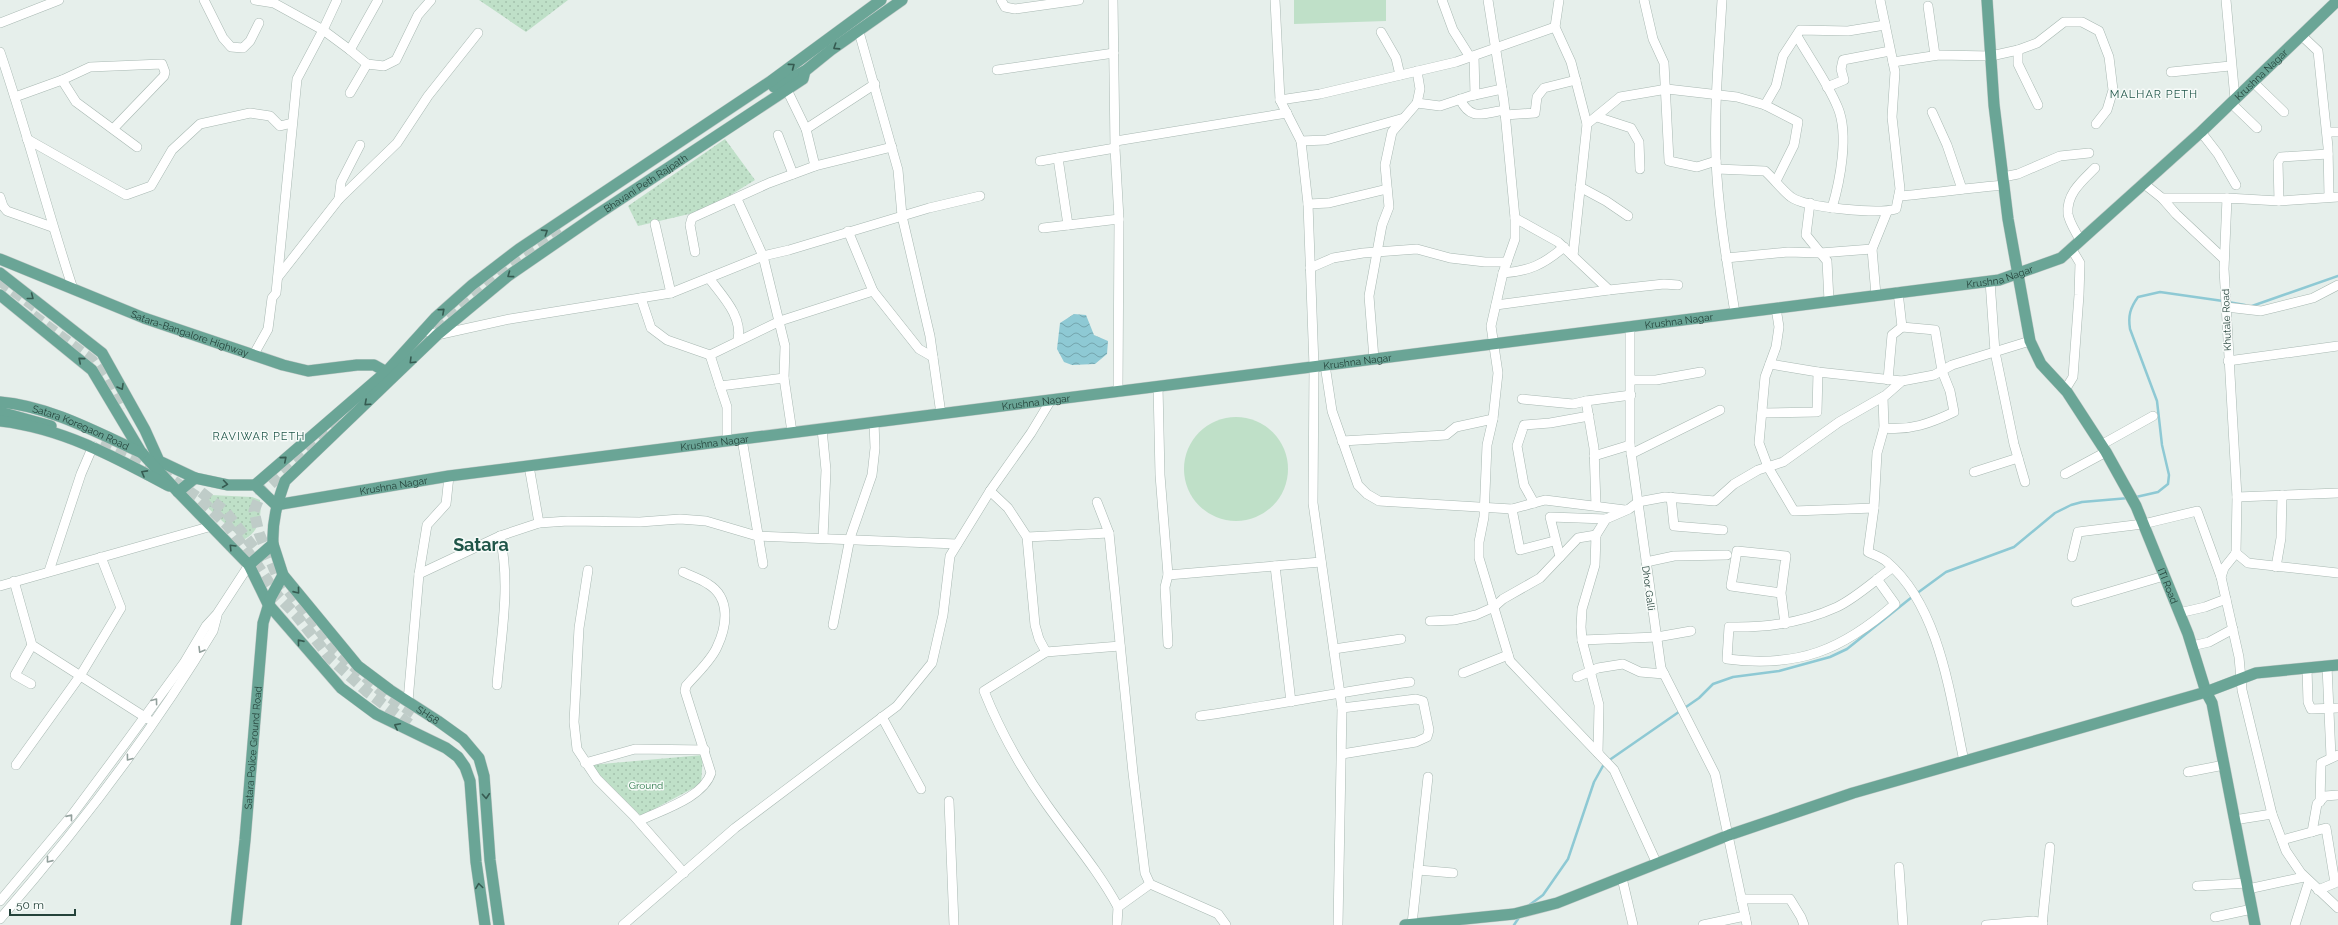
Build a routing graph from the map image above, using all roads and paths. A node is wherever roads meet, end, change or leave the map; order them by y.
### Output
1 (204, 0) edge
2 (254, 0) edge
3 (337, 0) edge
4 (378, 0) edge
5 (431, 0) edge
6 (881, 0) edge
7 (902, 0) edge
8 (1001, 0) edge
9 (1079, 0) edge
10 (1113, 0) edge
11 (1275, 0) edge
12 (1442, 0) edge
13 (1488, 0) edge
14 (1559, 0) edge
15 (1644, 0) edge
16 (1722, 0) edge
17 (1880, 0) edge
18 (1987, 0) edge
19 (2226, 0) edge
20 (2338, 0) edge
21 (53, 1) edge
22 (275, 1) edge
23 (1928, 6) dead end
24 (0, 22) edge
25 (260, 23) dead end
26 (1885, 25) junction
27 (1555, 27) junction
28 (323, 30) junction
29 (859, 32) junction
30 (1381, 32) dead end
31 (478, 34) dead end
32 (2301, 35) junction
33 (1796, 36) junction
34 (1494, 48) junction
35 (350, 50) junction
36 (2018, 50) junction
37 (1890, 51) junction
38 (0, 52) edge
39 (1114, 53) junction
40 (1935, 55) junction
41 (1472, 56) junction
42 (1991, 56) junction
43 (1893, 62) junction
44 (367, 64) junction
45 (2230, 66) junction
46 (997, 70) dead end
47 (805, 71) junction
48 (1417, 71) junction
49 (2171, 72) dead end
50 (1400, 75) junction
51 (62, 80) junction
52 (1576, 80) junction
53 (2253, 82) junction
54 (875, 84) junction
55 (1826, 88) junction
56 (1502, 89) junction
57 (1667, 89) junction
58 (787, 90) junction
59 (350, 93) dead end
60 (1716, 94) junction
61 (1475, 95) junction
62 (15, 97) junction
63 (1460, 99) junction
64 (1280, 100) junction
65 (2233, 101) junction
66 (1417, 103) junction
67 (1765, 105) junction
68 (2038, 106) dead end
69 (1505, 112) junction
70 (1932, 112) dead end
71 (2284, 112) dead end
72 (1287, 113) junction
73 (1597, 116) junction
74 (1404, 118) junction
75 (292, 123) junction
76 (1587, 124) junction
77 (2096, 124) dead end
78 (114, 128) junction
79 (2257, 128) dead end
80 (806, 129) junction
81 (2201, 132) junction
82 (2327, 132) junction
83 (2338, 132) edge
84 (778, 135) dead end
85 (27, 138) junction
86 (1302, 141) junction
87 (360, 145) dead end
88 (1115, 145) junction
89 (137, 147) dead end
90 (892, 147) junction
91 (2089, 153) dead end
92 (2328, 154) junction
93 (1058, 158) junction
94 (1040, 161) dead end
95 (1717, 165) junction
96 (815, 166) junction
97 (2095, 168) dead end
98 (1640, 169) dead end
99 (793, 174) junction
100 (1776, 181) junction
101 (2003, 181) junction
102 (2143, 183) junction
103 (2236, 185) dead end
104 (1580, 187) junction
105 (1387, 189) junction
106 (1962, 189) junction
107 (980, 196) dead end
108 (1898, 196) junction
109 (0, 197) edge
110 (2334, 197) edge
111 (2162, 198) junction
112 (2227, 198) junction
113 (340, 199) junction
114 (737, 199) junction
115 (2279, 201) junction
116 (1810, 203) junction
117 (1308, 204) junction
118 (1832, 208) junction
119 (1887, 212) junction
120 (902, 216) junction
121 (1628, 216) dead end
122 (1119, 218) junction
123 (1515, 218) junction
124 (655, 224) dead end
125 (1068, 225) junction
126 (52, 227) junction
127 (1043, 228) dead end
128 (561, 231) tunnel mouth
129 (848, 231) junction
130 (2080, 240) junction
131 (1564, 247) junction
132 (2070, 248) junction
133 (1872, 249) junction
134 (695, 252) dead end
135 (1376, 252) junction
136 (1820, 253) junction
137 (763, 256) junction
138 (1573, 256) junction
139 (1726, 258) junction
140 (0, 259) edge
141 (2224, 259) junction
142 (1507, 262) junction
143 (1310, 268) junction
144 (0, 273) edge
145 (1503, 273) junction
146 (2017, 273) junction
147 (278, 277) junction
148 (709, 278) junction
149 (1990, 281) junction
150 (1678, 285) dead end
151 (2338, 285) edge
152 (72, 289) junction
153 (1608, 290) junction
154 (873, 291) junction
155 (1898, 292) junction
156 (671, 294) junction
157 (0, 295) edge
158 (1876, 295) junction
159 (641, 298) junction
160 (1829, 301) junction
161 (2225, 302) junction
162 (1496, 305) junction
163 (1776, 308) junction
164 (1735, 313) junction
165 (780, 321) junction
166 (1630, 326) junction
167 (1902, 327) junction
168 (423, 330) junction
169 (437, 335) junction
170 (738, 340) junction
171 (2030, 341) junction
172 (1493, 344) junction
173 (2338, 346) edge
174 (1995, 352) junction
175 (254, 354) junction
176 (710, 354) junction
177 (933, 357) junction
178 (1374, 359) junction
179 (2228, 361) junction
180 (1770, 364) junction
181 (1320, 366) junction
182 (1942, 371) junction
183 (1701, 372) dead end
184 (1818, 372) junction
185 (391, 374) junction
186 (784, 378) junction
187 (1631, 380) junction
188 (1888, 380) junction
189 (1902, 381) junction
190 (720, 386) junction
191 (1158, 386) junction
192 (2065, 390) junction
193 (1118, 392) junction
194 (1631, 395) junction
195 (1883, 397) junction
196 (1522, 399) dead end
197 (1050, 400) junction
198 (1586, 401) junction
199 (0, 402) edge
200 (1720, 410) dead end
201 (0, 412) edge
202 (1762, 413) junction
203 (941, 414) junction
204 (1589, 416) junction
205 (2153, 416) dead end
206 (1493, 419) junction
207 (0, 421) edge
208 (874, 422) junction
209 (822, 428) junction
210 (1884, 428) junction
211 (792, 432) junction
212 (742, 439) junction
213 (727, 440) junction
214 (1342, 441) junction
215 (97, 445) junction
216 (1631, 449) junction
217 (2103, 449) junction
218 (141, 452) junction
219 (1594, 456) junction
220 (2018, 458) junction
221 (159, 461) junction
222 (529, 466) junction
223 (1768, 467) junction
224 (1974, 472) dead end
225 (2065, 474) dead end
226 (449, 476) junction
227 (195, 478) junction
228 (2025, 482) dead end
229 (255, 485) junction
230 (990, 491) junction
231 (178, 492) junction
232 (2338, 493) edge
233 (2282, 495) junction
234 (1671, 497) junction
235 (2237, 497) junction
236 (1097, 502) dead end
237 (1638, 502) junction
238 (1534, 503) junction
239 (276, 505) junction
240 (1596, 506) junction
241 (1874, 508) junction
242 (1484, 509) junction
243 (1512, 509) junction
244 (1626, 510) junction
245 (1606, 519) junction
246 (539, 523) junction
247 (2143, 524) junction
248 (212, 526) junction
249 (1723, 530) dead end
250 (1109, 534) junction
251 (1596, 535) junction
252 (500, 536) junction
253 (757, 536) junction
254 (1027, 537) junction
255 (823, 538) junction
256 (850, 538) junction
257 (1554, 541) junction
258 (273, 544) junction
259 (957, 544) junction
260 (2236, 553) junction
261 (1727, 555) dead end
262 (101, 557) junction
263 (1560, 557) junction
264 (2072, 557) dead end
265 (1321, 562) junction
266 (1646, 562) junction
267 (763, 564) dead end
268 (249, 565) junction
269 (1276, 566) junction
270 (2276, 566) junction
271 (1892, 568) junction
272 (588, 570) dead end
273 (49, 571) junction
274 (683, 572) dead end
275 (2338, 573) edge
276 (419, 574) junction
277 (283, 575) junction
278 (1168, 575) junction
279 (2164, 576) junction
280 (2221, 577) junction
281 (1877, 579) junction
282 (14, 581) junction
283 (0, 586) edge
284 (1781, 593) junction
285 (2226, 599) junction
286 (2076, 602) dead end
287 (268, 604) junction
288 (1494, 607) junction
289 (2179, 613) junction
290 (217, 614) junction
291 (1430, 621) dead end
292 (1785, 624) junction
293 (833, 625) dead end
294 (2233, 629) junction
295 (1691, 631) dead end
296 (1657, 637) junction
297 (1401, 639) dead end
298 (1582, 640) junction
299 (1168, 644) dead end
300 (32, 645) junction
301 (1120, 646) junction
302 (2192, 646) junction
303 (1334, 649) junction
304 (1046, 652) junction
305 (1508, 655) junction
306 (2332, 665) edge
307 (2307, 668) junction
308 (1590, 671) junction
309 (1463, 672) dead end
310 (1664, 674) junction
311 (80, 676) junction
312 (1577, 677) dead end
313 (2241, 677) junction
314 (1410, 682) dead end
315 (31, 684) dead end
316 (497, 685) dead end
317 (1340, 692) junction
318 (2206, 692) junction
319 (408, 701) junction
320 (1291, 702) junction
321 (1342, 708) junction
322 (2333, 709) edge
323 (144, 716) junction
324 (1200, 716) dead end
325 (882, 717) junction
326 (154, 724) junction
327 (430, 739) junction
328 (463, 739) junction
329 (705, 750) junction
330 (1598, 753) junction
331 (1342, 754) junction
332 (2334, 756) edge
333 (1964, 761) junction
334 (585, 763) junction
335 (16, 765) dead end
336 (2224, 765) junction
337 (2188, 772) dead end
338 (1428, 778) dead end
339 (921, 789) dead end
340 (2338, 795) edge
341 (949, 801) dead end
342 (2320, 802) junction
343 (2272, 814) junction
344 (487, 820) junction
345 (2234, 820) junction
346 (473, 821) junction
347 (639, 821) junction
348 (2312, 832) junction
349 (1729, 835) junction
350 (2282, 840) junction
351 (2050, 847) dead end
352 (1657, 864) junction
353 (1899, 867) dead end
354 (1418, 870) junction
355 (684, 873) junction
356 (1453, 873) dead end
357 (1622, 878) junction
358 (2306, 879) junction
359 (1150, 884) junction
360 (2197, 886) dead end
361 (2247, 886) junction
362 (2318, 890) junction
363 (1742, 899) junction
364 (0, 901) edge
365 (1118, 907) junction
366 (2338, 908) edge
367 (2252, 909) junction
368 (2215, 917) dead end
369 (0, 919) edge
370 (1746, 920) edge
371 (2042, 924) edge
372 (236, 925) edge
373 (485, 925) edge
374 (499, 925) edge
375 (623, 925) edge
376 (954, 925) edge
377 (1117, 925) edge
378 (1226, 925) edge
379 (1338, 925) edge
380 (1409, 925) edge
381 (1633, 925) edge
382 (1704, 925) edge
383 (1804, 925) edge
384 (1903, 925) edge
385 (1986, 925) edge
386 (1990, 925) edge
387 (2255, 925) edge
388 (2295, 925) edge

1 - 25 street
2 - 22 street
3 - 28 street
4 - 35 street
5 - 44 street
168 -> 6 main road
7 - 29 main road, Bhavani Peth Rajpath
8 - 9 street
10 - 39 street
11 - 64 street
12 - 41 street
13 - 34 street
14 - 27 street
15 - 57 street
16 - 60 street
17 - 26 street
18 - 42 main road, ITI Road
19 - 45 street
20 - 32 main road, Krushna Nagar
21 - 24 street
22 - 28 street
23 - 40 street
26 - 33 street
26 - 37 street
27 - 34 street
27 - 52 street
28 - 35 street
28 - 75 street
29 -> 47 main road, Bhavani Peth Rajpath
29 - 54 street
30 - 50 street
31 - 113 street
32 - 53 main road, Krushna Nagar
32 - 82 street
33 - 55 street
33 - 67 street
34 - 41 street
34 - 56 street
35 - 44 street
36 - 42 street
36 - 68 street
36 - 77 street
37 - 43 street
37 - 55 street
38 - 62 street
39 - 46 street
39 - 88 street
40 - 42 street
40 - 43 street
41 - 48 street
41 - 61 street
42 - 101 main road, ITI Road
43 - 108 street
44 - 59 street
45 - 49 street
45 - 65 street
47 - 58 main road, Bhavani Peth Rajpath
47 - 128 main road
48 - 50 street
48 - 66 street
50 - 64 street
51 - 62 street
51 - 78 street
51 - 78 street
52 - 69 street
52 - 76 street
53 - 65 main road, Krushna Nagar
53 - 71 street
54 - 80 street
54 - 90 street
55 - 118 street
56 - 61 street
56 - 69 street
57 - 60 street
57 - 73 street
57 - 95 street
58 - 80 street
58 -> 169 main road, Bhavani Peth Rajpath
60 - 67 street
60 - 95 street
61 - 63 street
62 - 85 street
63 - 66 street
63 - 69 street
64 - 72 street
65 - 79 street
65 - 81 main road, Krushna Nagar
66 - 74 street
67 - 100 street
69 - 123 street
70 - 106 street
72 - 86 street
72 - 88 street
73 - 76 street
73 - 98 street
74 - 86 street
74 - 105 street
75 - 85 street
75 - 147 street
76 - 104 street
78 - 89 street
80 - 96 street
81 - 102 main road, Krushna Nagar
81 - 103 street
82 - 83 street
82 - 92 street
84 - 99 street
85 - 126 street
86 - 117 street
87 - 113 street
88 - 93 street
88 - 122 street
90 - 96 street
90 - 120 street
91 - 101 street
92 - 110 street
92 - 115 street
93 - 94 street
93 - 125 street
95 - 100 street
95 - 139 street
96 - 99 street
97 - 130 street
99 - 114 street
100 - 116 street
101 - 106 street
101 - 146 main road, ITI Road
102 - 111 street
102 - 130 main road, Krushna Nagar
104 - 121 street
104 - 138 street
105 - 117 street
105 - 135 street
106 - 108 street
107 - 120 street
108 - 119 street
109 - 126 street
110 - 115 street
111 - 112 street
111 - 141 street
112 - 115 street
112 - 141 street, Khutale Road
113 - 147 street
114 - 134 street
114 - 137 street
116 - 118 street
116 - 136 street
117 - 143 street
118 - 119 street
119 - 133 street
120 - 129 street
120 - 177 street
122 - 125 street
122 - 193 street
123 - 131 street
123 - 142 street
124 - 156 street
125 - 127 street
126 - 152 street
129 - 137 street
129 - 154 street
130 - 132 main road, Krushna Nagar
131 - 138 street
131 - 145 street
132 - 146 main road, Krushna Nagar
132 - 192 street
133 - 136 street
133 - 158 street
135 - 142 street
135 - 143 street
135 - 178 street
136 - 139 street
136 - 160 street
137 - 148 street
137 - 165 street
138 - 153 street
139 - 164 street
140 - 152 main road, Satara-Bangalore Highway
141 - 161 street, Khutale Road
142 - 145 street
143 - 181 street
144 -> 221 main road
145 - 162 street
146 - 149 main road, Krushna Nagar
146 - 171 main road, ITI Road
147 - 175 street
148 - 156 street
148 - 170 street
149 - 155 main road, Krushna Nagar
149 - 174 street
150 - 153 street
151 - 161 street
152 - 175 main road, Satara-Bangalore Highway
153 - 162 street
154 - 165 street
154 - 177 street
155 - 158 main road, Krushna Nagar
155 - 167 street
156 - 159 street
218 -> 157 main road
158 - 160 main road, Krushna Nagar
159 - 169 street
159 - 176 street
160 - 163 main road, Krushna Nagar
161 - 179 street, Khutale Road
162 - 172 street
163 - 164 main road, Krushna Nagar
163 - 180 street
164 - 166 main road, Krushna Nagar
165 - 170 street
165 - 186 street
166 - 172 main road, Krushna Nagar
166 - 187 street, Dhor Galli
167 - 182 street
167 - 188 street
168 - 169 street
168 - 185 main road
169 -> 185 main road, Bhavani Peth Rajpath
170 - 176 street
171 - 174 street
171 - 192 main road, ITI Road
172 - 178 main road, Krushna Nagar
172 - 206 street
173 - 179 street
174 - 182 street
174 - 220 street
175 - 185 main road, Satara-Bangalore Highway
176 - 190 street
177 - 203 street
178 - 181 main road, Krushna Nagar
179 - 235 street, Khutale Road
180 - 184 street
180 - 202 street
181 - 191 main road, Krushna Nagar
181 - 214 street
181 - 265 street
182 - 189 street
182 - 210 street
183 - 187 street
184 - 188 street
184 - 202 street
229 -> 185 main road
185 -> 239 main road
186 - 190 street
186 - 211 street
187 - 194 street, Dhor Galli
188 - 189 street
189 - 195 street
190 - 213 street
191 - 193 main road, Krushna Nagar
191 - 278 street
192 - 217 main road, ITI Road
193 - 197 main road, Krushna Nagar
194 - 198 street
194 - 216 street, Dhor Galli
195 - 210 street
195 - 223 street
196 - 198 street
197 - 203 main road, Krushna Nagar
197 - 230 street
198 - 204 street
199 - 218 main road, Satara Koregaon Road
200 - 216 street
201 - 215 main road
202 - 223 street
203 - 208 main road, Krushna Nagar
204 - 219 street
204 - 238 street
205 - 217 street
206 - 214 street
206 - 242 street
207 - 215 main road
208 - 209 main road, Krushna Nagar
208 - 256 street
209 - 211 main road, Krushna Nagar
209 - 255 street
210 - 241 street
211 - 212 main road, Krushna Nagar
212 - 213 main road, Krushna Nagar
212 - 253 street
213 - 222 main road, Krushna Nagar
214 - 242 street
231 -> 215 main road
215 - 273 street
216 - 219 street
216 - 237 street, Dhor Galli
217 - 225 street
217 - 247 main road, ITI Road
218 - 221 main road, Satara Koregaon Road
218 - 231 main road
219 - 240 street
220 - 224 street
220 - 228 street
221 - 227 main road
222 - 226 main road, Krushna Nagar
222 - 246 street
223 - 234 street
223 - 241 street
226 - 239 main road, Krushna Nagar
226 - 276 street
227 -> 229 main road
227 - 231 main road
229 - 239 main road
230 - 254 street
230 - 259 street
231 - 248 main road, SH58
232 - 233 street
233 - 235 street
233 - 270 street
234 - 237 street
234 - 249 street
235 - 260 street, Khutale Road
236 - 250 street
237 - 244 street
237 - 266 street, Dhor Galli
238 - 240 street
238 - 243 street
239 - 258 main road, SH58
240 - 244 street
241 - 271 street
242 - 243 street
242 - 288 street
243 - 257 street
244 - 245 street
245 - 251 street
245 - 257 street
246 - 252 street
246 - 253 street
247 - 264 street
247 - 279 main road, ITI Road
247 - 280 street
248 - 262 street
268 -> 248 main road, SH58
250 - 254 street
250 - 301 street
251 - 263 street
251 - 298 street
252 - 276 street
252 - 316 street
253 - 255 street
253 - 267 street
254 - 304 street
255 - 256 street
256 - 259 street
256 - 293 street
257 - 263 street
258 - 268 main road
258 - 277 main road, SH58 / SH58
259 - 325 street
260 - 270 street
260 - 280 street
261 - 266 street
262 - 273 street
262 - 311 street
263 - 288 street
265 - 269 street
265 - 303 street
266 - 296 street, Dhor Galli
268 - 287 main road, SH58 / SH58
268 - 290 street
269 - 278 street
269 - 320 street
270 - 275 street
271 - 281 street
271 - 333 street
272 - 334 street
273 - 282 street
274 - 329 street
276 - 319 street
277 - 287 main road, Satara Police Ground Road
277 -> 319 main road, SH58 / SH58
278 - 299 street
279 - 286 street
279 - 289 main road, ITI Road
280 - 285 street
281 - 292 street
281 - 292 street
282 - 283 street
282 - 300 street
284 - 284 street
284 - 292 street
285 - 289 street
285 - 294 street
327 -> 287 main road, SH58 / SH58
287 - 372 main road, Satara Police Ground Road
288 - 291 street
288 - 305 street
289 - 302 main road, ITI Road
323 -> 290 street
290 -> 326 street
294 - 302 street
294 - 313 street
295 - 296 street
296 - 298 street
296 - 310 street, Dhor Galli
297 - 303 street
298 - 308 street
300 - 311 street
300 - 315 street
301 - 304 street
301 - 359 street
302 - 318 main road, ITI Road
303 - 317 street
304 - 365 street
305 - 309 street
305 - 330 street
306 - 307 main road
306 - 322 street
307 - 313 main road
307 - 322 street
308 - 310 street
308 - 312 street
308 - 330 street
310 - 349 street, Dhor Galli
311 - 323 street
311 - 335 street
313 - 318 main road
313 - 343 street
314 - 317 street
317 - 320 street
317 - 321 street
318 - 333 main road
318 - 336 main road, ITI Road
319 - 328 main road, SH58 / SH58
320 - 324 street
321 - 331 street
321 - 331 street
322 - 332 street
323 - 326 street
364 -> 323 street
325 - 339 street
325 - 355 street
326 -> 369 street
327 - 328 main road
327 - 346 main road, SH58 / SH58
328 -> 344 main road, SH58 / SH58
329 - 334 street
329 - 347 street
330 - 352 street
331 - 379 street
332 - 342 street
333 - 349 main road
334 - 347 street
336 - 337 street
336 - 345 main road, ITI Road
338 - 354 street
340 - 342 street
341 - 376 street
342 - 348 street
343 - 345 street
343 - 350 street
344 - 346 main road
344 - 374 main road, SH58 / SH58
345 - 361 main road, ITI Road
373 -> 346 main road, SH58 / SH58
347 - 355 street
348 - 350 street
348 - 362 street
349 - 352 main road
349 - 363 street, Dhor Galli
350 - 358 street
351 - 371 street
352 - 357 main road
353 - 384 street
354 - 356 street
354 - 380 street
355 - 375 street
357 - 380 main road
357 - 381 street
358 - 361 street
358 - 362 street
358 - 388 street
359 - 365 street
359 - 378 street
360 - 361 street
361 - 367 main road, ITI Road
362 - 366 street
363 - 370 street, Dhor Galli
363 - 383 street
365 - 377 street
367 - 368 street
367 - 387 main road, ITI Road
370 - 382 street
371 - 386 street
385 - 386 street

